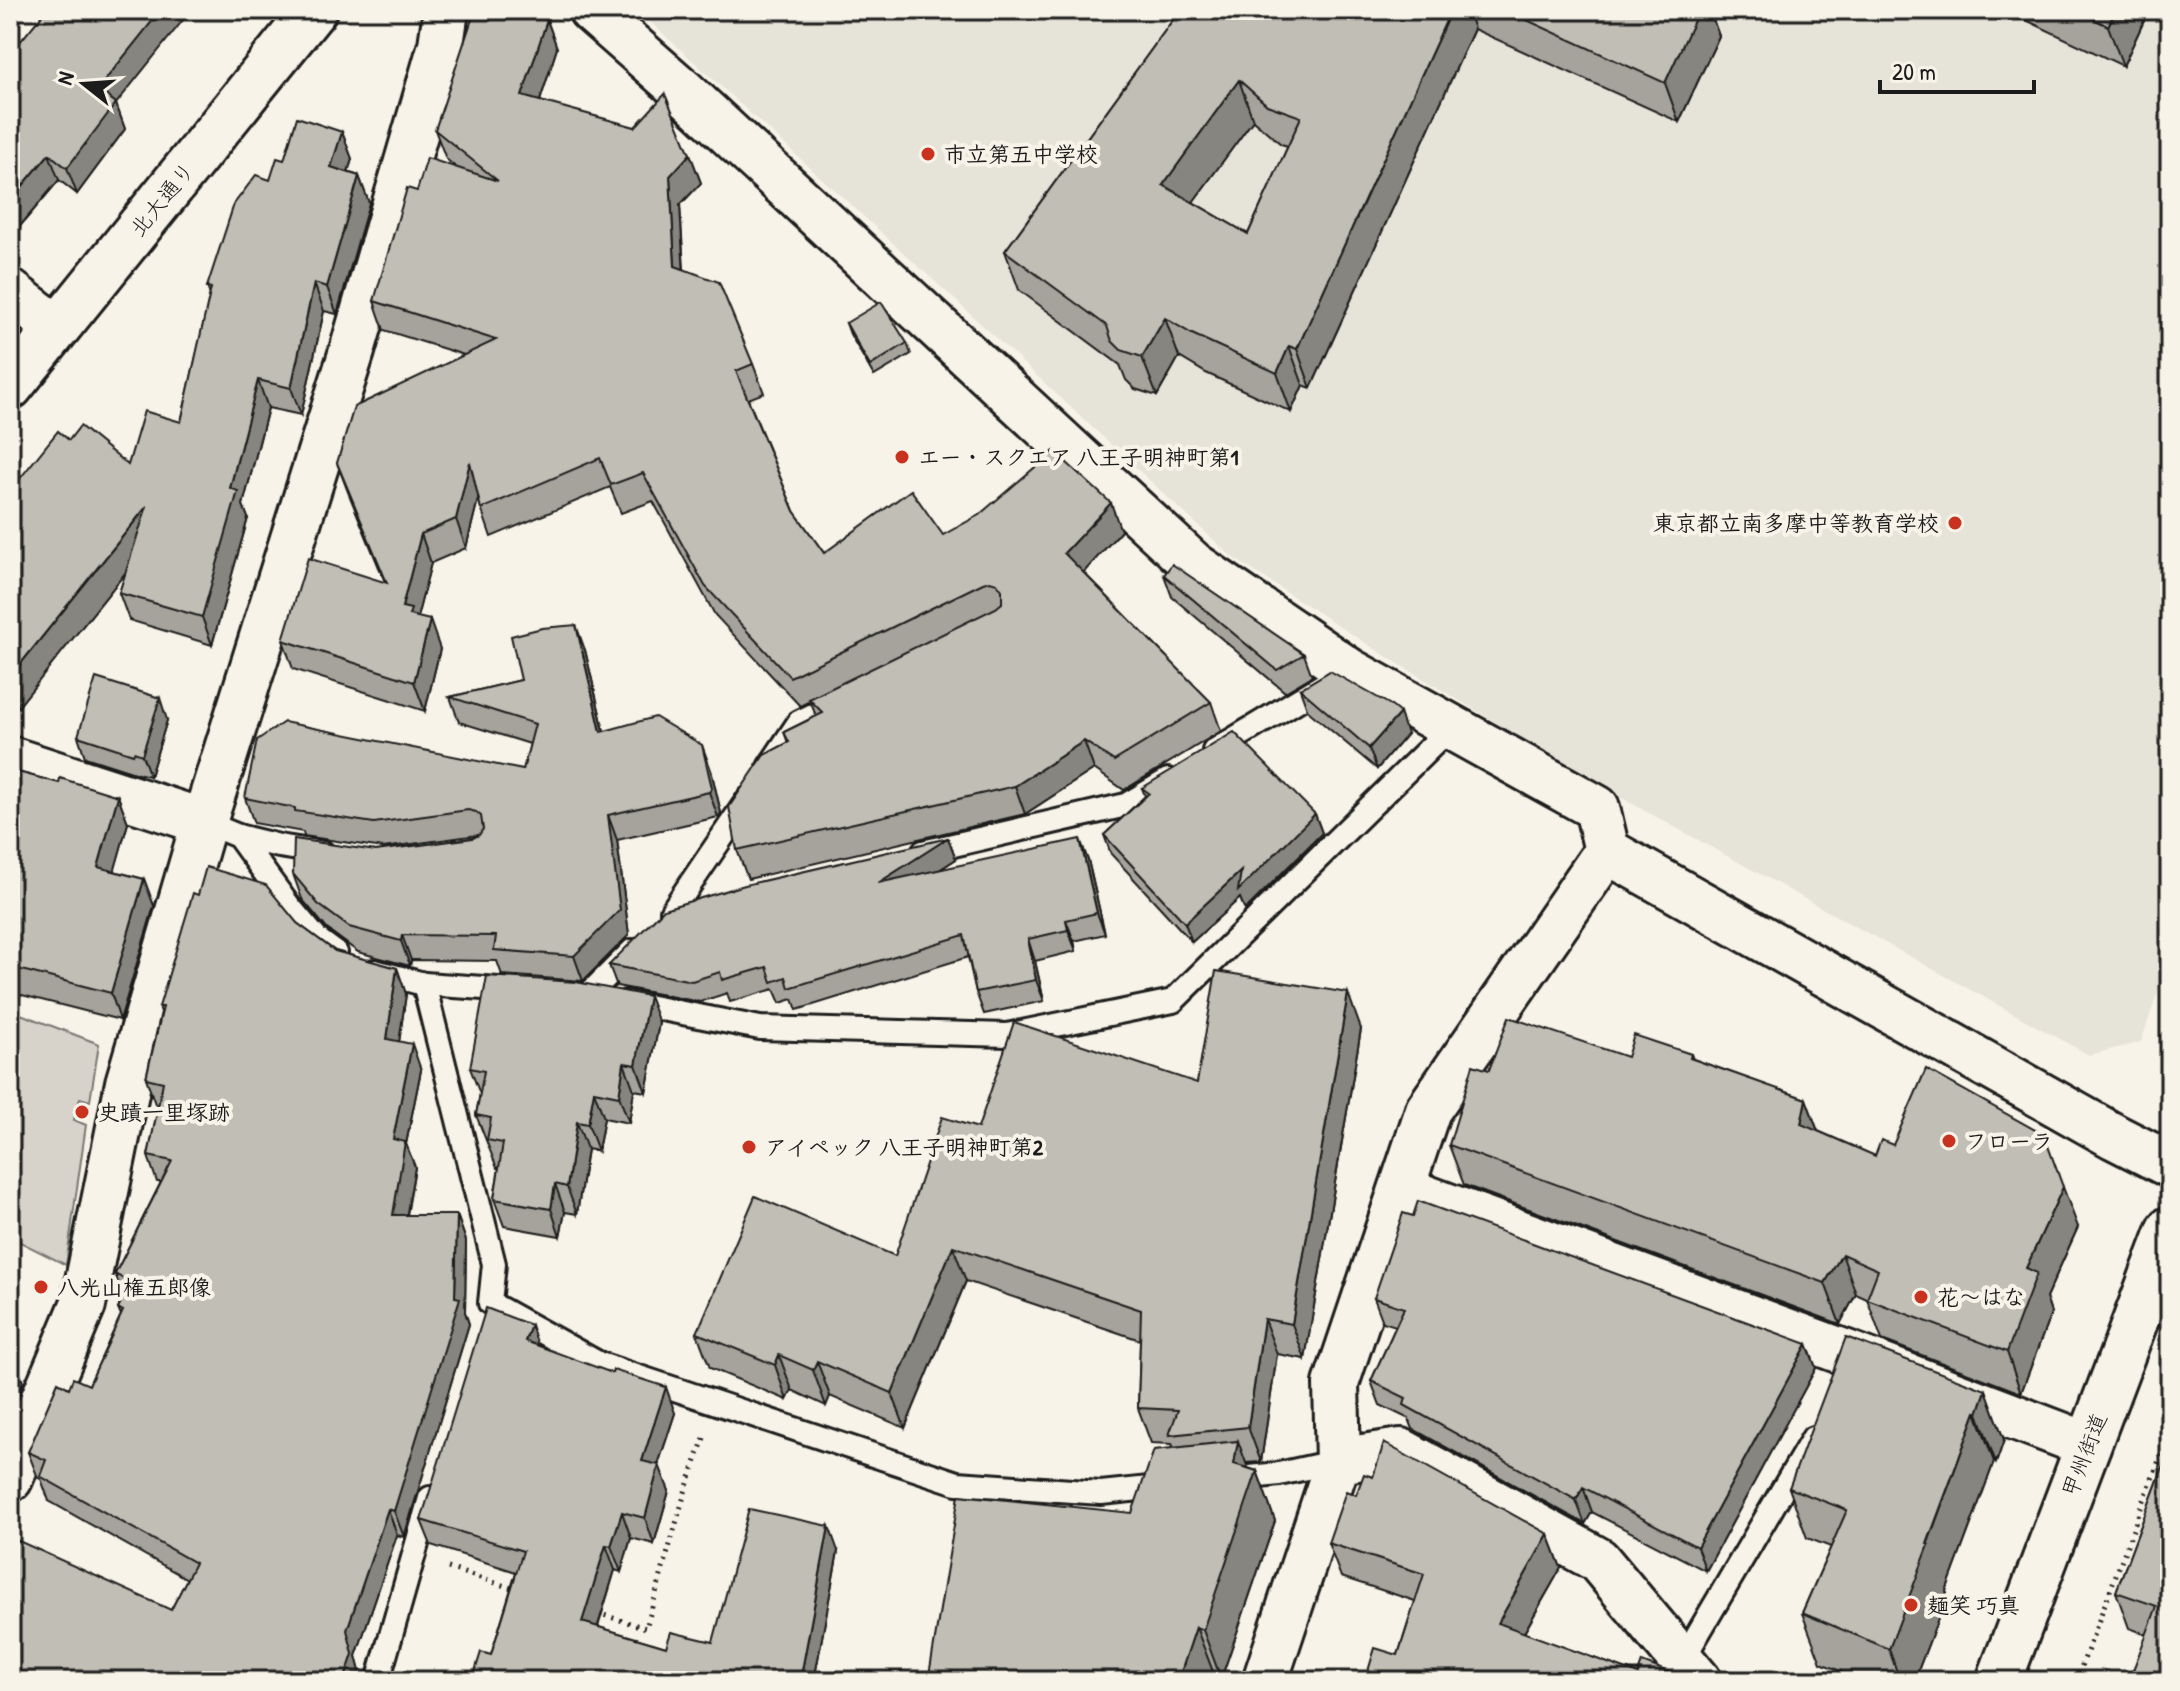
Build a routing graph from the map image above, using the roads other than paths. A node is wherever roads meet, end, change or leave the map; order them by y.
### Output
1 (314, 10) edge
2 (446, 10) edge
3 (591, 10) edge
4 (10, 292) edge
5 (57, 328) junction
6 (10, 387) edge
7 (1348, 670) junction
8 (857, 694) edge
9 (1450, 728) junction
10 (10, 759) edge
11 (221, 829) junction
12 (1607, 851) junction
13 (339, 855) edge
14 (899, 858) edge
15 (703, 904) edge
16 (662, 921) junction
17 (424, 984) junction
18 (528, 991) edge
19 (558, 993) edge
20 (588, 995) junction
21 (2170, 1165) edge
22 (1402, 1189) junction
23 (2170, 1229) edge
24 (1828, 1413) edge
25 (2088, 1445) junction
26 (1338, 1461) junction
27 (10, 1479) edge
28 (435, 1483) edge
29 (1690, 1671) edge
30 (378, 1681) edge
31 (1265, 1681) edge
32 (1999, 1681) edge

1 - 5 main road, 北大通り
2 - 11 main road
3 - 7 main road
4 - 5 main road
5 - 6 main road, 北大通り
7 - 9 main road
7 - 14 lane
8 - 16 lane
9 - 12 main road
9 - 20 lane
10 - 11 main road
11 - 13 lane
11 - 17 lane
11 - 27 main road
12 - 21 main road
12 - 22 main road
15 - 16 lane
16 - 20 lane
17 - 18 lane
17 - 26 lane
19 - 20 lane
22 - 25 main road
22 - 26 main road
23 - 25 main road, 甲州街道
24 - 29 lane
25 - 32 main road, 甲州街道
26 - 29 main road
26 - 31 main road
28 - 30 lane

